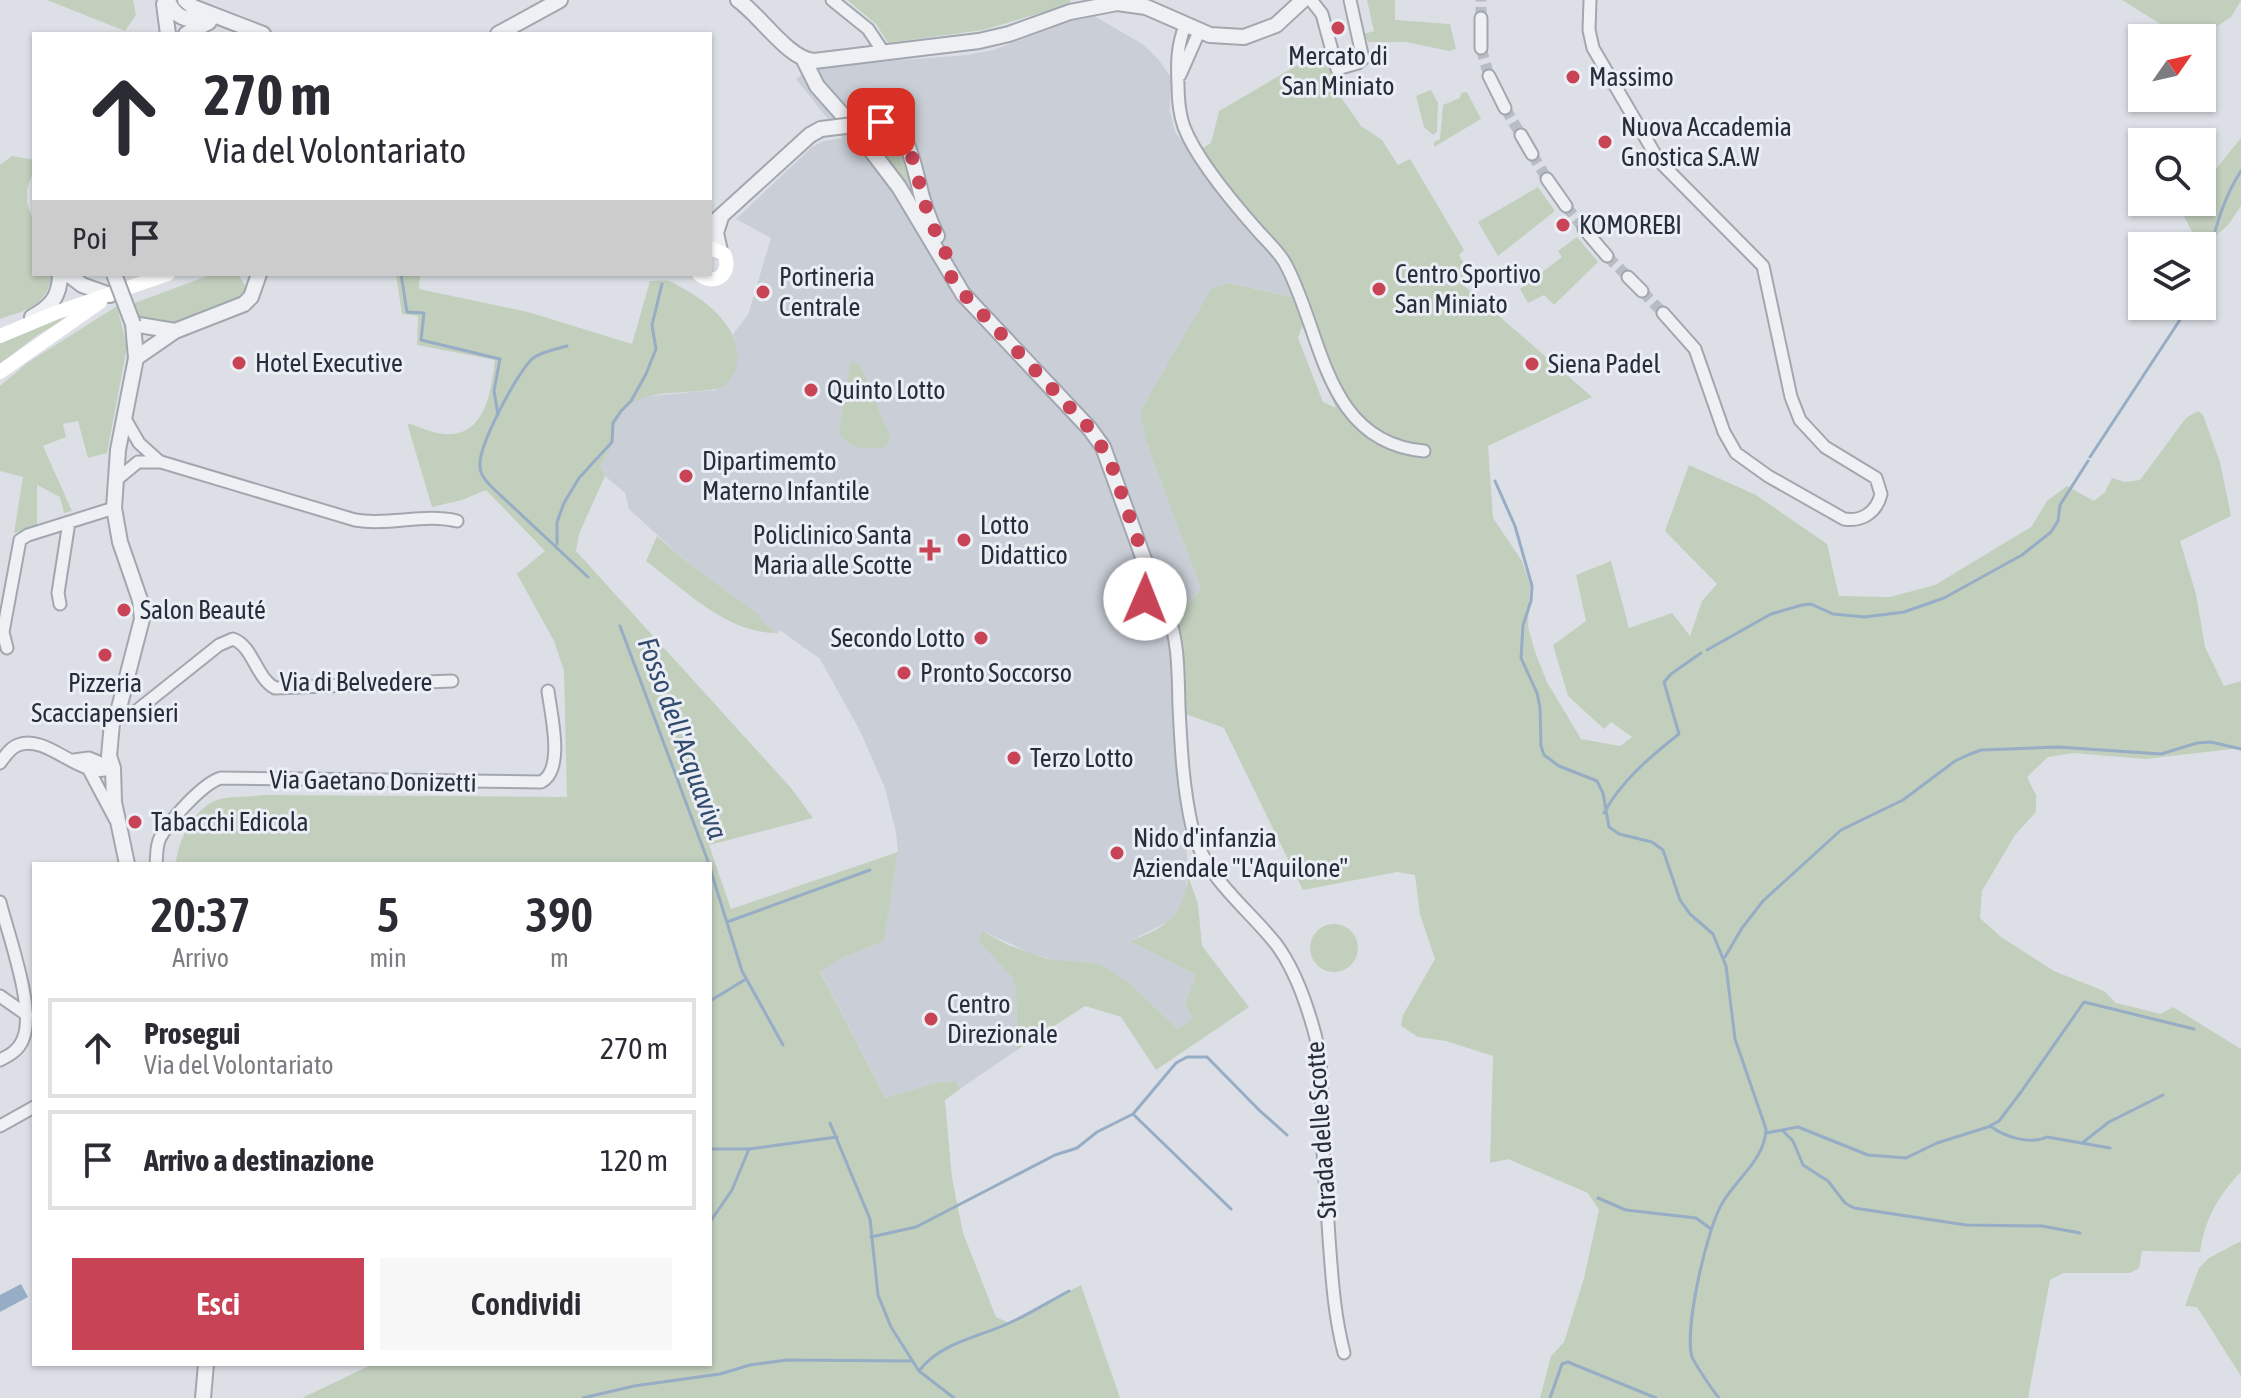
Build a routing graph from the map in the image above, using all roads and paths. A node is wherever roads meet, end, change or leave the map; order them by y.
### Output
1 (560, 0) edge
2 (738, 0) edge
3 (832, 0) edge
4 (1303, 0) edge
5 (1311, 0) edge
6 (1350, 0) edge
7 (1590, 0) edge
8 (170, 3) edge
9 (189, 4) edge
10 (1481, 18) tunnel mouth
11 (214, 20) junction
12 (1192, 29) junction
13 (172, 32) edge
14 (190, 32) edge
15 (256, 32) edge
16 (502, 32) edge
17 (1481, 48) tunnel mouth
18 (884, 53) junction
19 (804, 60) junction
20 (823, 61) junction
21 (1489, 76) tunnel mouth
22 (1505, 108) tunnel mouth
23 (1521, 135) tunnel mouth
24 (861, 137) dead end
25 (1532, 154) tunnel mouth
26 (1547, 179) tunnel mouth
27 (918, 182) junction
28 (906, 199) junction
29 (1566, 206) tunnel mouth
30 (716, 222) edge
31 (1584, 229) tunnel mouth
32 (715, 250) edge
33 (1607, 256) tunnel mouth
34 (949, 273) junction
35 (60, 276) edge
36 (71, 276) edge
37 (115, 276) edge
38 (162, 276) edge
39 (249, 276) edge
40 (258, 276) edge
41 (702, 276) edge
42 (1628, 277) tunnel mouth
43 (1642, 291) tunnel mouth
44 (252, 292) junction
45 (110, 295) junction
46 (1663, 313) tunnel mouth
47 (133, 324) junction
48 (175, 331) junction
49 (5, 333) edge
50 (136, 358) junction
51 (0, 372) edge
52 (124, 417) junction
53 (139, 443) junction
54 (118, 450) junction
55 (1424, 451) dead end
56 (138, 462) junction
57 (161, 462) junction
58 (115, 481) junction
59 (114, 508) junction
60 (457, 521) dead end
61 (69, 522) junction
62 (60, 604) dead end
63 (1167, 611) joint
64 (7, 648) dead end
65 (452, 681) dead end
66 (548, 691) dead end
67 (118, 712) junction
68 (109, 740) junction
69 (0, 763) edge
70 (89, 764) junction
71 (113, 768) junction
72 (118, 822) junction
73 (127, 862) edge
74 (156, 862) edge
75 (0, 902) edge
76 (0, 996) edge
77 (27, 1015) junction
78 (0, 1060) edge
79 (32, 1108) edge
80 (0, 1126) edge
81 (1344, 1353) dead end
82 (206, 1366) edge
83 (203, 1398) edge

1 - 16 street
2 - 19 street
3 - 18 street
4 - 12 street
5 - 6 street
7 - 46 street
8 - 9 street
8 - 11 street
8 - 13 street
9 - 11 street
10 - 17 street
11 - 14 street
11 - 15 street
12 - 18 street
12 - 55 street
18 - 20 street
19 - 20 street
19 - 20 street
21 - 22 street
23 - 25 street
24 - 28 street, Strada delle Scotte
26 - 29 street
27 - 28 street
27 - 30 street, bridge
27 - 34 street
28 - 34 street, Strada delle Scotte
30 - 32 street
31 - 33 street
32 - 41 main road
34 - 63 street, Strada delle Scotte
35 - 49 street
36 - 45 street
37 - 47 street, bridge
38 - 45 main road
39 - 44 street
40 - 44 street
42 - 43 street
44 - 48 street
45 - 49 main road
45 - 51 main road
47 - 48 street
47 - 50 street
48 - 50 street
50 - 52 street
52 - 53 street
52 - 54 street
53 - 54 street
53 - 57 street
54 - 56 street
54 - 58 street
56 - 57 street
56 - 58 street
57 - 60 street
58 - 59 street
59 - 61 street
59 - 67 street
61 - 62 street
61 - 64 street
63 - 81 street, Strada delle Scotte
65 - 67 street, Via di Belvedere
66 - 74 street, Via Gaetano Donizetti
67 - 68 street
67 - 71 street
68 - 70 street
68 - 71 street
69 - 70 street
70 - 71 street
70 - 72 street
71 - 72 street
72 - 73 street
75 - 77 street
76 - 77 street
77 - 78 street
79 - 80 street
82 - 83 street

